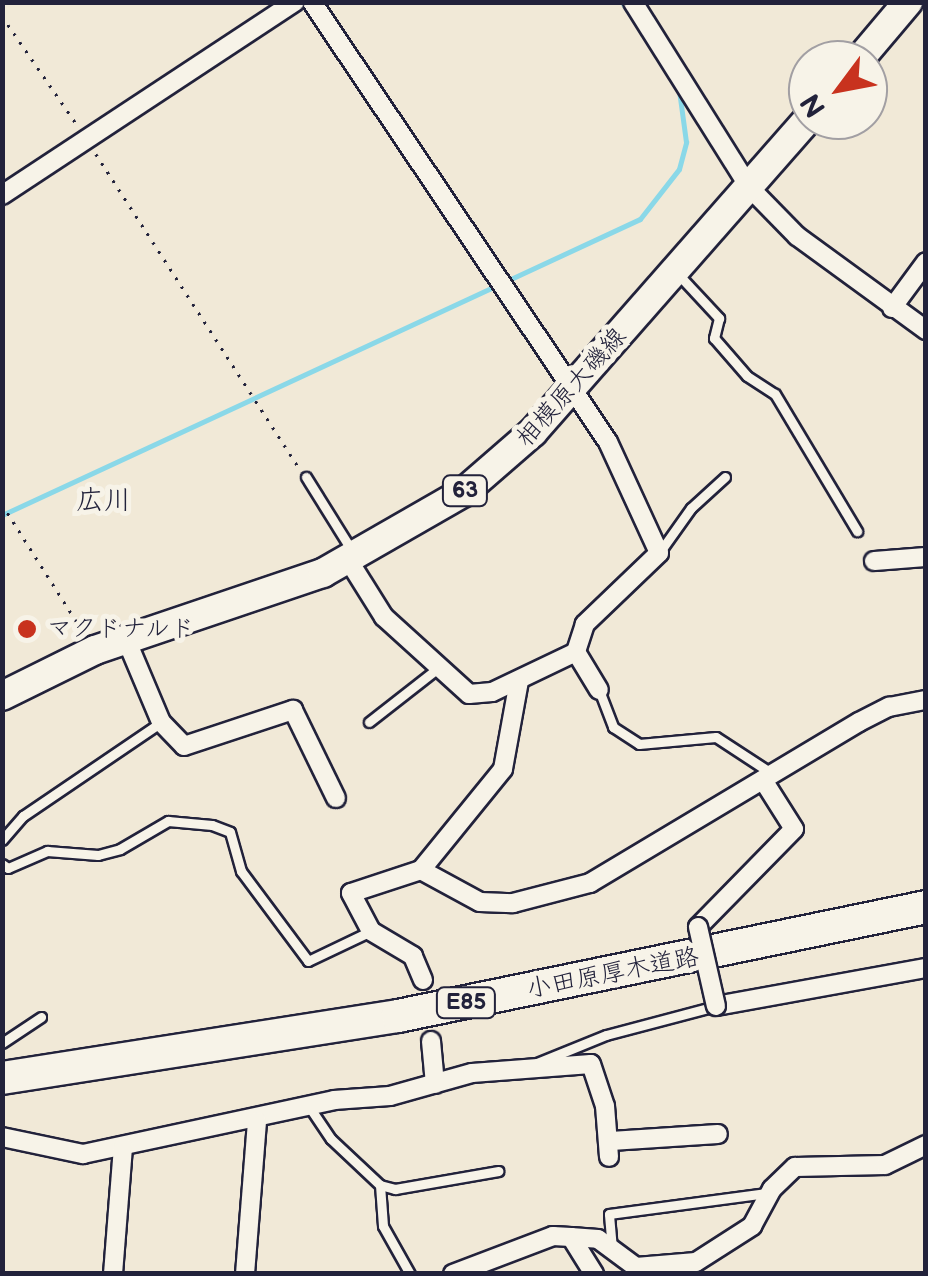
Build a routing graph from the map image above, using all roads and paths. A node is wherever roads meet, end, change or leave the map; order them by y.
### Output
1 (295, 2) edge
2 (312, 2) edge
3 (634, 2) edge
4 (907, 4) edge
5 (2, 16) edge
6 (876, 40) edge
7 (88, 139) junction
8 (790, 140) edge
9 (750, 186) junction
10 (2, 195) edge
11 (926, 262) edge
12 (676, 272) junction
13 (892, 308) junction
14 (926, 330) edge
15 (571, 391) junction
16 (306, 477) joint
17 (725, 477) dead end
18 (2, 504) edge
19 (857, 531) dead end
20 (659, 553) junction
21 (926, 556) edge
22 (353, 559) junction
23 (874, 561) dead end
24 (126, 639) junction
25 (94, 650) junction
26 (576, 652) junction
27 (438, 668) junction
28 (518, 681) junction
29 (598, 690) joint
30 (2, 696) edge
31 (926, 700) edge
32 (162, 722) junction
33 (369, 722) dead end
34 (768, 778) junction
35 (336, 798) dead end
36 (2, 840) edge
37 (2, 864) edge
38 (420, 870) junction
39 (926, 907) edge
40 (926, 927) edge
41 (371, 932) junction
42 (926, 968) edge
43 (423, 980) dead end
44 (716, 1006) junction
45 (42, 1018) dead end
46 (431, 1040) dead end
47 (2, 1044) edge
48 (529, 1065) junction
49 (2, 1078) edge
50 (435, 1084) junction
51 (2, 1098) edge
52 (310, 1108) junction
53 (257, 1121) junction
54 (718, 1134) dead end
55 (2, 1137) edge
56 (926, 1145) edge
57 (123, 1146) junction
58 (498, 1170) dead end
59 (380, 1185) junction
60 (770, 1193) junction
61 (571, 1238) junction
62 (613, 1251) junction
63 (113, 1274) edge
64 (245, 1274) edge
65 (410, 1274) edge
66 (454, 1274) edge
67 (594, 1274) edge

1 - 7 street
2 - 15 street
3 - 9 street
4 - 6 main road
5 - 7 path
7 - 10 street
7 - 16 path
8 - 9 main road, 相模原大磯線 / 63
9 - 12 main road, 相模原大磯線 / 63
9 - 13 street
11 - 13 street
12 - 15 main road, 相模原大磯線 / 63
12 - 19 lane
13 - 14 street
15 - 20 street
15 - 22 main road, 相模原大磯線 / 63
16 - 22 lane
17 - 20 lane
18 - 25 path
20 - 26 street
21 - 23 street
22 - 24 main road, 相模原大磯線 / 63
22 - 27 street
24 - 25 main road, 相模原大磯線 / 63
24 - 32 street
25 - 30 main road, 相模原大磯線 / 63
26 - 28 street
26 - 29 street
27 - 28 street
27 - 33 lane
28 - 38 street
29 - 34 lane
31 - 34 street
32 - 35 street
32 - 36 lane
34 - 38 street
34 - 44 street, bridge
37 - 41 lane
38 - 41 street
39 - 49 highway, 小田原厚木道路 / E85
40 - 51 highway, 小田原厚木道路 / E85
41 - 43 street
42 - 44 street
44 - 48 lane
45 - 47 lane
46 - 50 street
48 - 50 street
48 - 54 street
50 - 52 street
52 - 53 street
52 - 59 lane
53 - 57 street
53 - 64 street
55 - 57 street
56 - 60 street
57 - 63 street
58 - 59 lane
59 - 65 lane
60 - 62 street
60 - 62 lane
61 - 62 street
61 - 66 street
61 - 67 street

